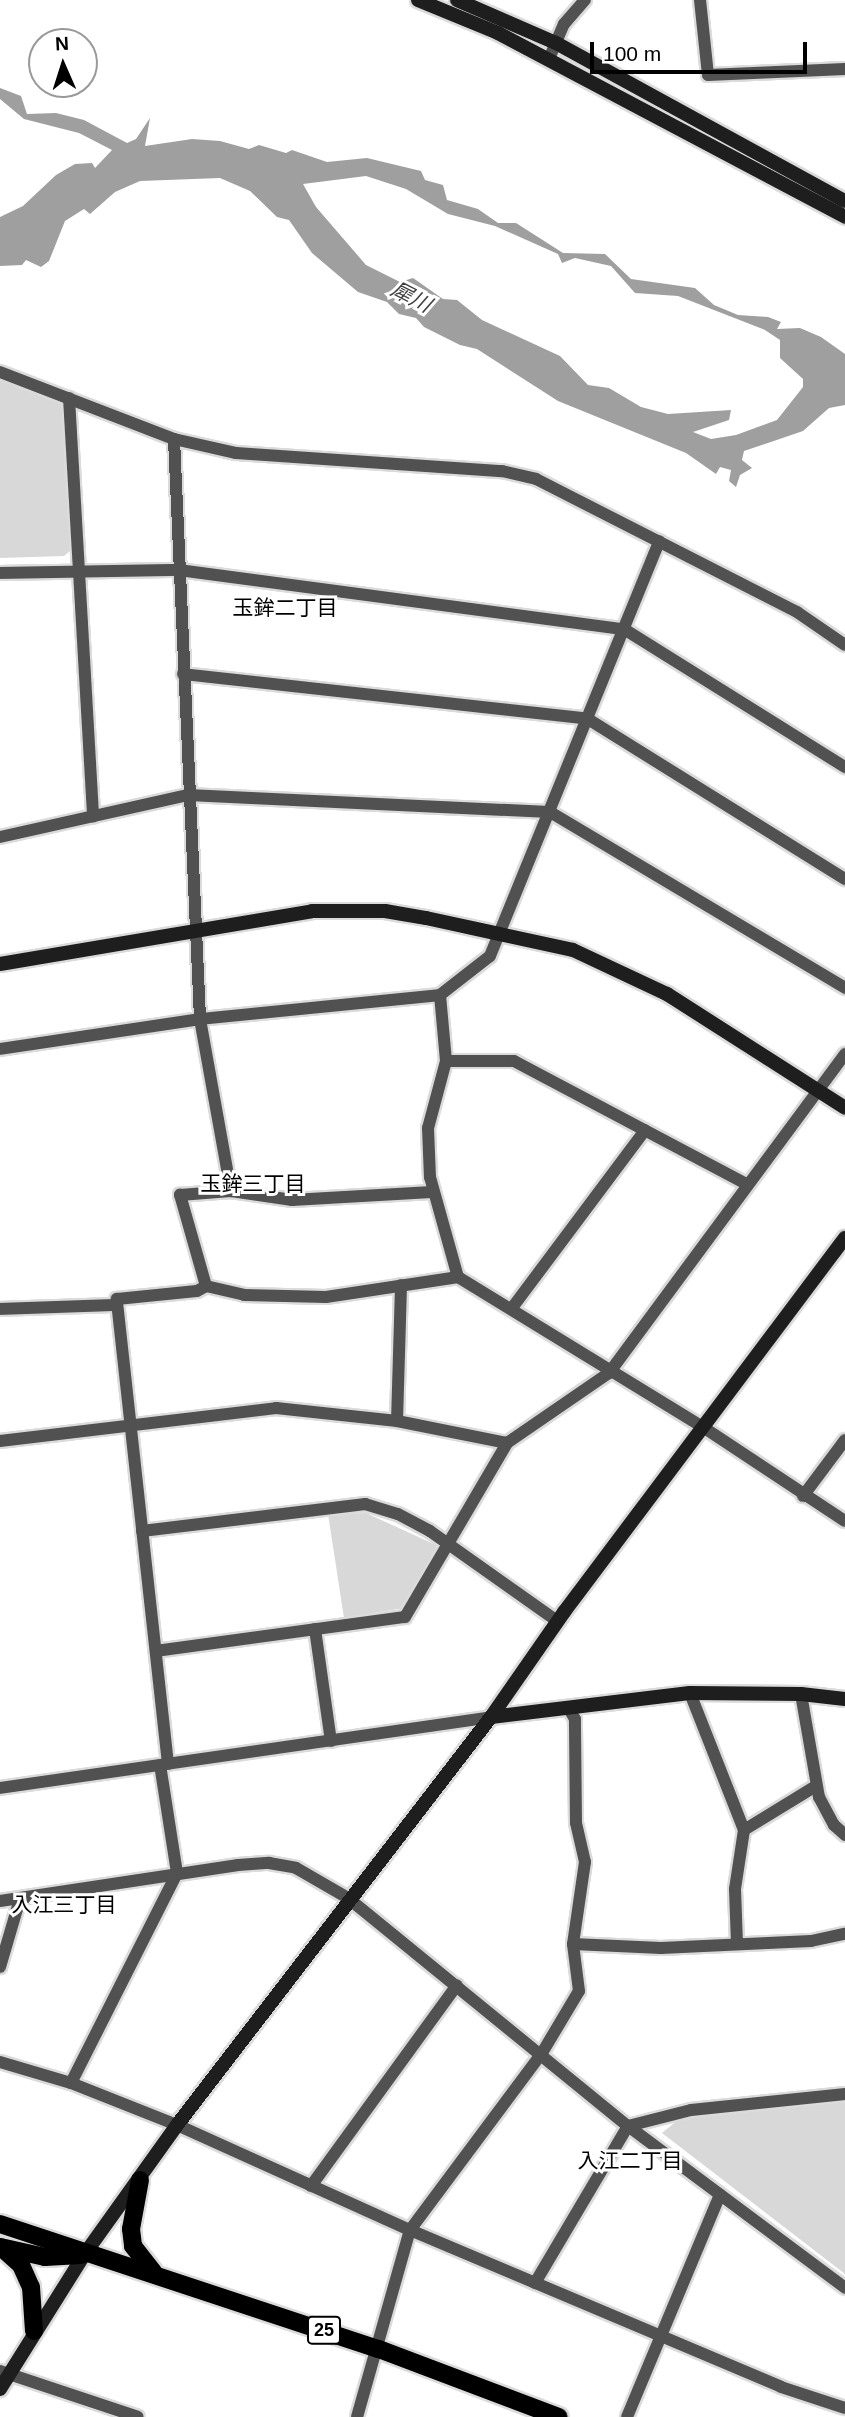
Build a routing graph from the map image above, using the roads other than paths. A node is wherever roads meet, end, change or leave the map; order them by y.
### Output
1 (418, 0) edge
2 (457, 0) edge
3 (585, 0) edge
4 (700, 0) edge
5 (556, 43) junction
6 (550, 59) junction
7 (845, 69) edge
8 (845, 201) edge
9 (845, 217) edge
10 (0, 372) edge
11 (69, 398) junction
12 (174, 439) junction
13 (659, 541) junction
14 (179, 570) junction
15 (80, 571) junction
16 (0, 573) edge
17 (624, 629) junction
18 (845, 645) edge
19 (183, 674) junction
20 (588, 719) junction
21 (845, 766) edge
22 (188, 795) junction
23 (551, 812) junction
24 (93, 816) junction
25 (0, 837) edge
26 (845, 879) edge
27 (195, 928) junction
28 (502, 932) junction
29 (0, 964) edge
30 (845, 988) edge
31 (440, 995) junction
32 (200, 1019) junction
33 (0, 1049) edge
34 (845, 1055) edge
35 (446, 1061) junction
36 (818, 1090) junction
37 (845, 1108) edge
38 (645, 1130) junction
39 (746, 1184) junction
40 (231, 1191) junction
41 (432, 1192) junction
42 (845, 1238) edge
43 (458, 1277) junction
44 (401, 1285) junction
45 (206, 1286) junction
46 (116, 1305) junction
47 (512, 1308) junction
48 (0, 1309) edge
49 (609, 1373) junction
50 (397, 1421) junction
51 (131, 1425) junction
52 (703, 1427) junction
53 (845, 1440) edge
54 (0, 1441) edge
55 (507, 1443) junction
56 (803, 1496) junction
57 (845, 1521) edge
58 (142, 1531) junction
59 (451, 1545) junction
60 (557, 1621) junction
61 (314, 1629) junction
62 (156, 1651) junction
63 (690, 1693) junction
64 (800, 1694) junction
65 (845, 1699) edge
66 (569, 1709) junction
67 (491, 1717) junction
68 (331, 1741) junction
69 (164, 1764) junction
70 (816, 1786) junction
71 (0, 1788) edge
72 (744, 1830) junction
73 (845, 1835) edge
74 (177, 1873) junction
75 (348, 1898) junction
76 (20, 1899) junction
77 (0, 1901) edge
78 (845, 1934) edge
79 (737, 1943) junction
80 (573, 1944) junction
81 (0, 1967) edge
82 (457, 1985) junction
83 (542, 2053) junction
84 (0, 2062) edge
85 (71, 2082) junction
86 (845, 2094) edge
87 (177, 2125) junction
88 (628, 2126) junction
89 (140, 2180) junction
90 (311, 2186) junction
91 (720, 2195) junction
92 (0, 2224) edge
93 (410, 2230) junction
94 (1, 2247) edge
95 (84, 2255) junction
96 (153, 2272) junction
97 (536, 2283) junction
98 (845, 2288) edge
99 (34, 2331) junction
100 (661, 2336) junction
101 (379, 2348) junction
102 (5, 2372) edge
103 (0, 2389) edge
104 (845, 2409) edge
105 (133, 2416) edge
106 (358, 2417) edge
107 (559, 2417) edge
108 (627, 2417) edge

1 - 6 street
2 - 5 street
3 - 5 street
4 - 7 street
5 - 6 street
5 - 8 street
6 - 9 street
10 - 11 street
11 - 12 street
11 - 15 street
12 - 13 street
12 - 14 street
13 - 17 street
13 - 18 street
14 - 15 street
14 - 17 street
14 - 19 street
15 - 16 street
15 - 24 street
17 - 20 street
17 - 21 street
19 - 20 street
19 - 22 street
20 - 23 street
20 - 26 street
22 - 23 street
22 - 24 street
22 - 27 street
23 - 28 street
23 - 30 street
24 - 25 street
27 - 28 street
27 - 29 street
27 - 32 street
28 - 31 street
28 - 36 street
31 - 32 street
31 - 35 street
32 - 33 street
32 - 40 street
34 - 36 street
35 - 38 street
35 - 41 street
36 - 37 street
36 - 39 street
38 - 39 street
38 - 47 street
39 - 49 street
40 - 41 street
40 - 45 street
41 - 43 street
42 - 52 street
43 - 44 street
43 - 47 street
44 - 45 street
44 - 50 street
45 - 46 street
46 - 48 street
46 - 51 street
47 - 49 street
49 - 52 street
49 - 55 street
50 - 51 street
50 - 55 street
51 - 54 street
51 - 58 street
52 - 56 street
52 - 60 street
53 - 56 street
55 - 59 street
56 - 57 street
58 - 59 street
58 - 62 street
59 - 60 street
59 - 61 street
60 - 67 street
61 - 62 street
61 - 68 street
62 - 69 street
63 - 64 street
63 - 66 street
63 - 72 street
64 - 65 street
64 - 70 street
66 - 67 street
66 - 80 street
67 - 68 street
67 - 75 street
68 - 69 street
69 - 71 street
69 - 74 street
70 - 72 street
70 - 73 street
72 - 79 street
74 - 75 street
74 - 76 street
74 - 85 street
75 - 82 street
75 - 87 street
76 - 77 street
76 - 81 street
78 - 79 street
79 - 80 street
80 - 83 street
82 - 83 street
82 - 90 street
83 - 88 street
83 - 93 street
84 - 85 street
85 - 87 street
86 - 88 street
87 - 89 street
87 - 90 street
88 - 91 street
88 - 97 street
89 - 95 street
89 - 96 main road
90 - 93 street
91 - 98 street
91 - 100 street
92 - 95 main road, 25
93 - 97 street
93 - 101 street
94 - 95 main road, 25
94 - 99 main road
95 - 96 main road, 25
95 - 99 street
96 - 101 main road, 25
97 - 100 street
99 - 102 street
100 - 104 street
100 - 108 street
101 - 106 street
101 - 107 main road, 25
102 - 103 street
102 - 105 street

